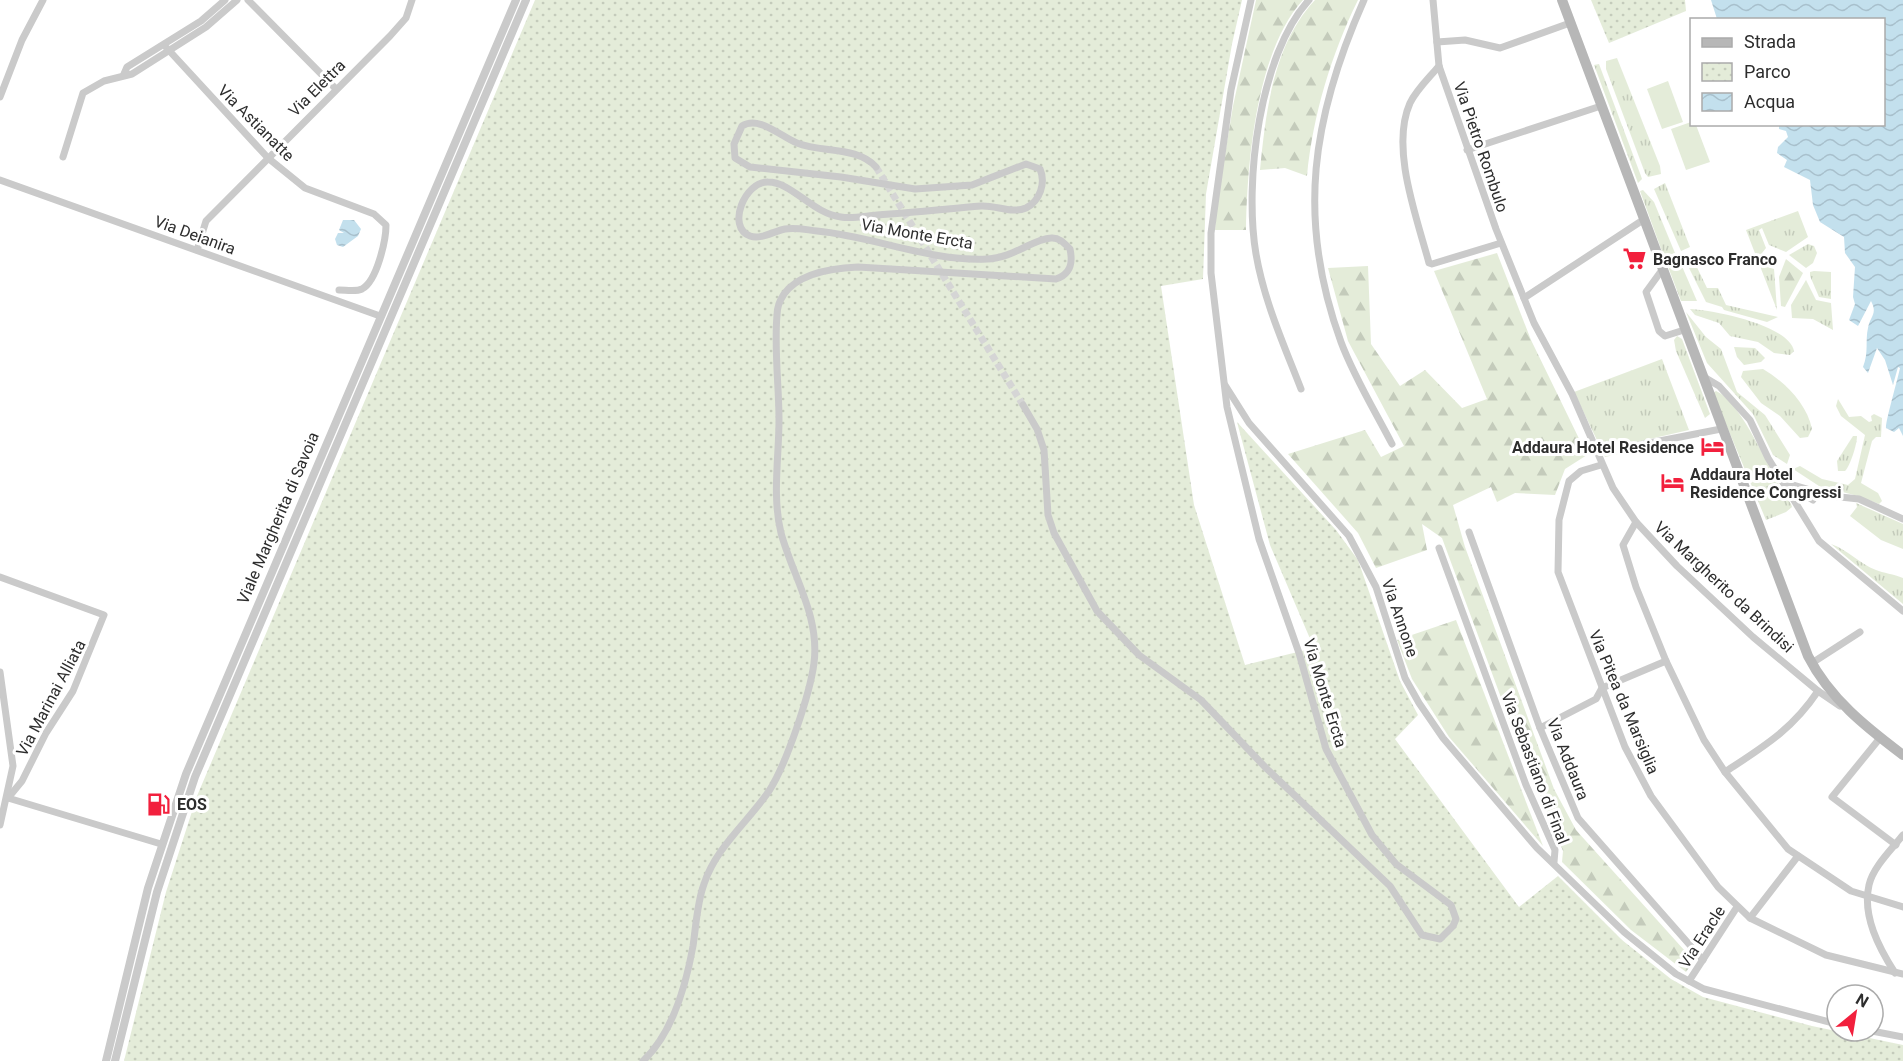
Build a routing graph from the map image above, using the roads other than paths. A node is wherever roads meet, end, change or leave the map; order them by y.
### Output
1 (43, 0) edge
2 (225, 0) edge
3 (237, 0) edge
4 (248, 0) edge
5 (412, 0) edge
6 (516, 0) edge
7 (526, 0) edge
8 (1251, 0) edge
9 (1309, 0) edge
10 (1364, 0) edge
11 (1433, 0) edge
12 (1562, 0) edge
13 (1570, 23) junction
14 (1437, 42) junction
15 (166, 48) junction
16 (1439, 66) junction
17 (336, 89) junction
18 (0, 97) edge
19 (1601, 106) junction
20 (1467, 150) junction
21 (63, 157) dead end
22 (268, 158) junction
23 (876, 167) tunnel mouth
24 (0, 180) edge
25 (1643, 220) junction
26 (1502, 243) junction
27 (197, 250) junction
28 (1662, 270) junction
29 (339, 290) dead end
30 (1524, 298) junction
31 (380, 316) junction
32 (1684, 330) junction
33 (1701, 376) junction
34 (1222, 380) junction
35 (1301, 389) dead end
36 (1023, 405) tunnel mouth
37 (1721, 429) junction
38 (1392, 444) dead end
39 (1639, 446) dead end
40 (1601, 465) junction
41 (1783, 482) junction
42 (1813, 500) dead end
43 (1903, 519) edge
44 (1636, 522) junction
45 (1468, 532) dead end
46 (1438, 548) dead end
47 (0, 578) edge
48 (1903, 611) edge
49 (1860, 632) dead end
50 (1666, 661) junction
51 (1812, 663) junction
52 (0, 672) edge
53 (1602, 688) junction
54 (1818, 691) junction
55 (1851, 714) junction
56 (1540, 728) junction
57 (1880, 738) junction
58 (1903, 755) edge
59 (1725, 772) junction
60 (0, 786) edge
61 (10, 789) junction
62 (8, 798) junction
63 (0, 825) edge
64 (1903, 835) edge
65 (161, 844) junction
66 (1896, 845) junction
67 (1798, 856) junction
68 (1554, 862) junction
69 (1869, 897) junction
70 (1737, 907) junction
71 (1903, 907) edge
72 (1750, 918) junction
73 (1703, 960) junction
74 (1899, 974) edge
75 (1689, 981) junction
76 (1825, 1021) edge
77 (1885, 1034) edge
78 (1903, 1037) edge
79 (106, 1061) edge
80 (115, 1061) edge
81 (643, 1061) edge

1 - 18 street
2 - 15 street
3 - 15 street
4 - 17 street
5 - 17 street, Via Elettra
6 - 31 street, Viale Margherita di Savoia
7 - 80 street, Viale Margherita di Savoia
8 - 34 street, Via Monte Ercta
9 - 35 street
10 - 38 street
11 - 14 street, Via Pietro Rombulo
12 - 13 main road
13 - 14 street
13 - 19 main road
14 - 16 street, Via Pietro Rombulo
15 - 21 street
15 - 22 street, Via Astianatte
16 - 20 street, Via Pietro Rombulo
16 - 26 street
17 - 22 street, Via Elettra
19 - 20 street
19 - 25 main road
20 - 26 street, Via Pietro Rombulo
22 - 27 street, Via Elettra
22 - 29 street, Via Astianatte
23 - 81 street, Via Monte Ercta
24 - 27 street, Via Deianira
25 - 28 main road
25 - 30 street
26 - 30 street, Via Pietro Rombulo
27 - 31 street, Via Deianira
28 - 32 main road
28 - 32 street
30 - 40 street, Via Margherito da Brindisi
31 - 65 street, Viale Margherita di Savoia
32 - 33 main road
33 - 37 main road
33 - 41 street
34 - 36 street, Via Monte Ercta
34 - 68 street, Via Annone
37 - 39 street
37 - 51 main road
40 - 44 street, Via Margherito da Brindisi
40 - 53 street, Via Pitea da Marsiglia
41 - 42 street
41 - 43 street
41 - 48 street
44 - 50 street
44 - 54 street, Via Margherito da Brindisi
45 - 56 street, Via Addaura
46 - 68 street, Via Sebastiano di Final
47 - 62 street, Via Marinai Alliata
49 - 51 street
50 - 53 street
50 - 59 street
51 - 55 main road
52 - 61 street
53 - 56 street
53 - 70 street, Via Pitea da Marsiglia
54 - 55 street, Via Margherito da Brindisi
54 - 59 street
55 - 57 main road
56 - 73 street, Via Addaura
57 - 58 main road
57 - 66 street
59 - 67 street
60 - 61 street
61 - 62 street
62 - 63 street, Via Marinai Alliata
62 - 65 street
64 - 66 street
65 - 79 street, Viale Margherita di Savoia
66 - 69 street
67 - 69 street
67 - 72 street, Via Eracle
68 - 75 street, Via Sebastiano di Final
69 - 71 street
69 - 74 street
70 - 72 street, Via Pitea da Marsiglia
70 - 73 street, Via Eracle
72 - 74 street, Via Pitea da Marsiglia
73 - 75 street, Via Eracle
75 - 76 street, Via Sebastiano di Final
77 - 78 street

